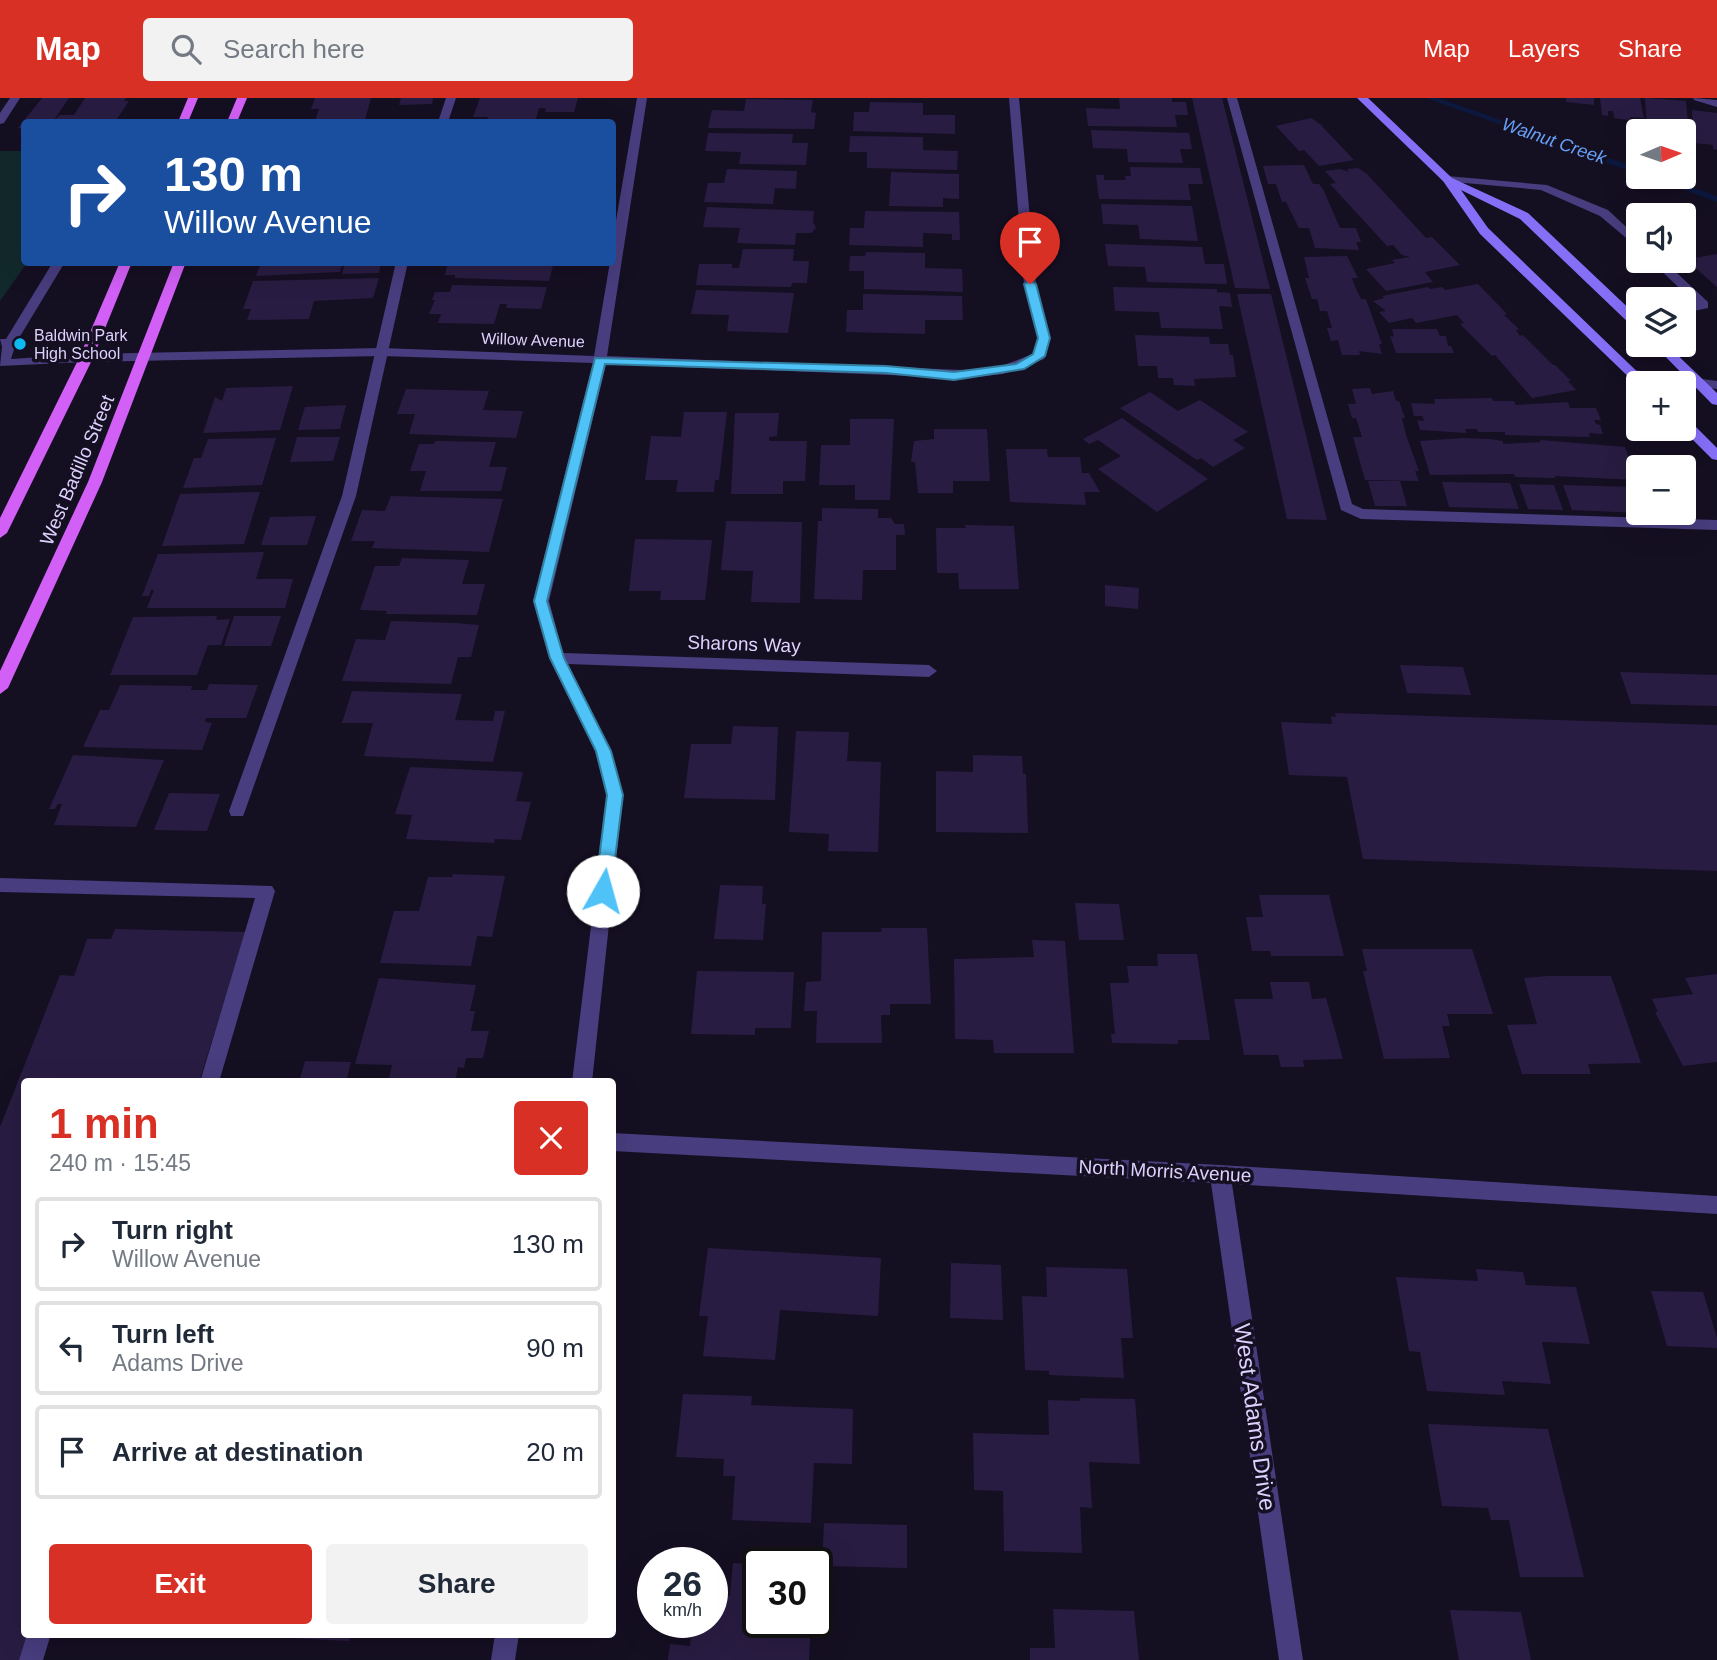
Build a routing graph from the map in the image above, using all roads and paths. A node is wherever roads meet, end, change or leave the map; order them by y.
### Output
1 (15, 98) edge
2 (193, 98) edge
3 (242, 98) edge
4 (452, 98) edge
5 (642, 98) edge
6 (1014, 98) edge
7 (1232, 98) edge
8 (1362, 98) edge
9 (1698, 98) edge
10 (1717, 104) edge
11 (184, 119) edge
12 (233, 119) edge
13 (444, 119) edge
14 (0, 121) edge
15 (1447, 179) junction
16 (1626, 233) edge
17 (616, 260) edge
18 (56, 266) edge
19 (123, 266) edge
20 (178, 266) edge
21 (401, 266) edge
22 (615, 266) edge
23 (1670, 273) edge
24 (1685, 287) edge
25 (1696, 297) edge
26 (1696, 306) edge
27 (1626, 311) edge
28 (5, 343) edge
29 (382, 352) junction
30 (145, 355) junction
31 (1672, 357) edge
32 (86, 358) junction
33 (600, 360) junction
34 (1631, 371) edge
35 (1698, 382) junction
36 (1717, 384) edge
37 (1717, 401) edge
38 (1696, 435) edge
39 (1717, 456) edge
40 (1717, 525) edge
41 (0, 533) edge
42 (557, 658) junction
43 (929, 671) dead end
44 (0, 688) edge
45 (237, 811) dead end
46 (0, 885) edge
47 (210, 1078) edge
48 (582, 1078) edge
49 (616, 1142) edge
50 (1220, 1174) junction
51 (1717, 1205) edge
52 (38, 1638) edge
53 (506, 1638) edge
54 (31, 1660) edge
55 (503, 1660) edge
56 (1291, 1660) edge

1 - 14 street
2 - 11 main road
3 - 12 main road
4 - 13 street
5 - 17 street
6 - 33 street, Willow Avenue
7 - 40 street
8 - 15 main road
9 - 10 street
15 - 16 street
15 - 27 main road
15 - 34 main road
18 - 28 street
19 - 32 main road, West Badillo Street
20 - 30 main road, West Badillo Street
21 - 29 street
22 - 33 street
23 - 24 street
25 - 26 street
28 - 32 street, Willow Avenue
29 - 30 street, Willow Avenue
29 - 33 street, Willow Avenue
29 - 45 street
30 - 32 street, Willow Avenue
30 - 44 main road, West Badillo Street
31 - 35 main road
32 - 41 main road, West Badillo Street
33 - 42 street
35 - 36 street
35 - 37 main road
38 - 39 main road
42 - 43 street, Sharons Way
42 - 48 street
46 - 47 street
49 - 50 street, North Morris Avenue
50 - 51 street, North Morris Avenue
50 - 56 street, West Adams Drive
52 - 54 street
53 - 55 street

